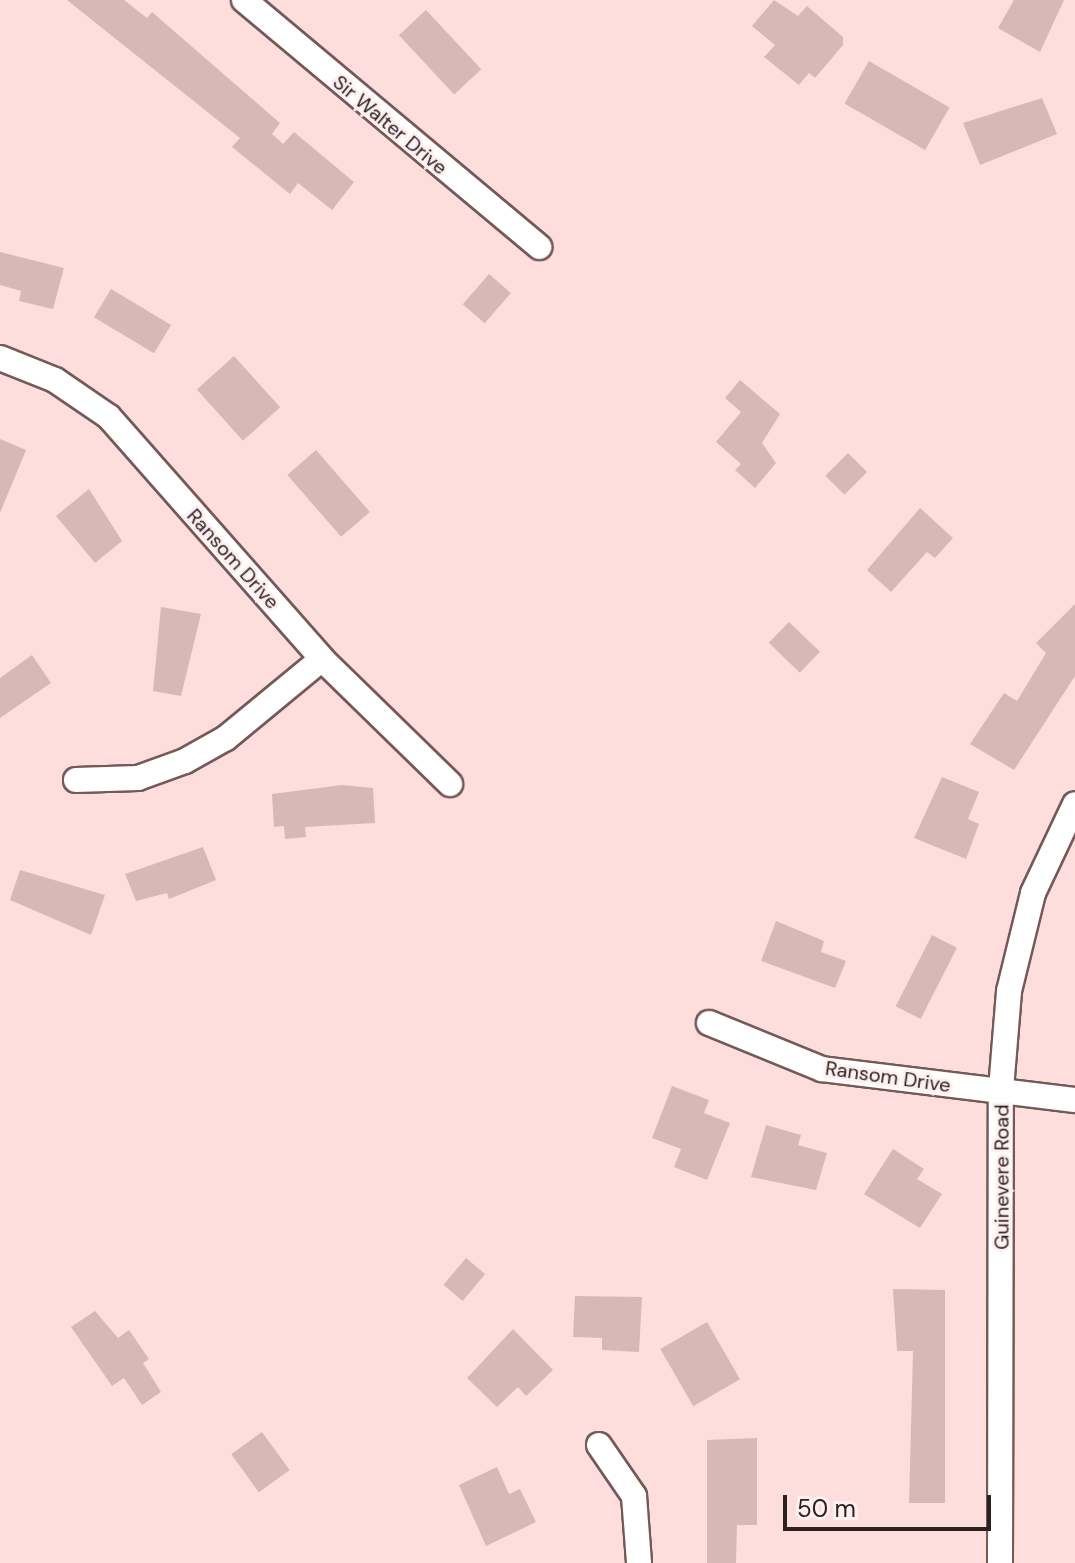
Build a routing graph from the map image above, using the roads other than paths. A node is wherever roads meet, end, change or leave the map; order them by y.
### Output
1 (244, 0) edge
2 (539, 247) dead end
3 (0, 358) edge
4 (322, 659) junction
5 (76, 780) dead end
6 (450, 784) dead end
7 (1075, 804) edge
8 (709, 1023) dead end
9 (1001, 1089) junction
10 (1075, 1100) edge
11 (599, 1445) dead end
12 (639, 1563) edge
13 (1000, 1563) edge

1 - 2 street, Sir Walter Drive
3 - 4 street, Ransom Drive
4 - 5 street
4 - 6 street, Ransom Drive
7 - 9 street, Guinevere Road
8 - 9 street, Ransom Drive
9 - 10 street, Ransom Drive
9 - 13 street, Guinevere Road
11 - 12 street

